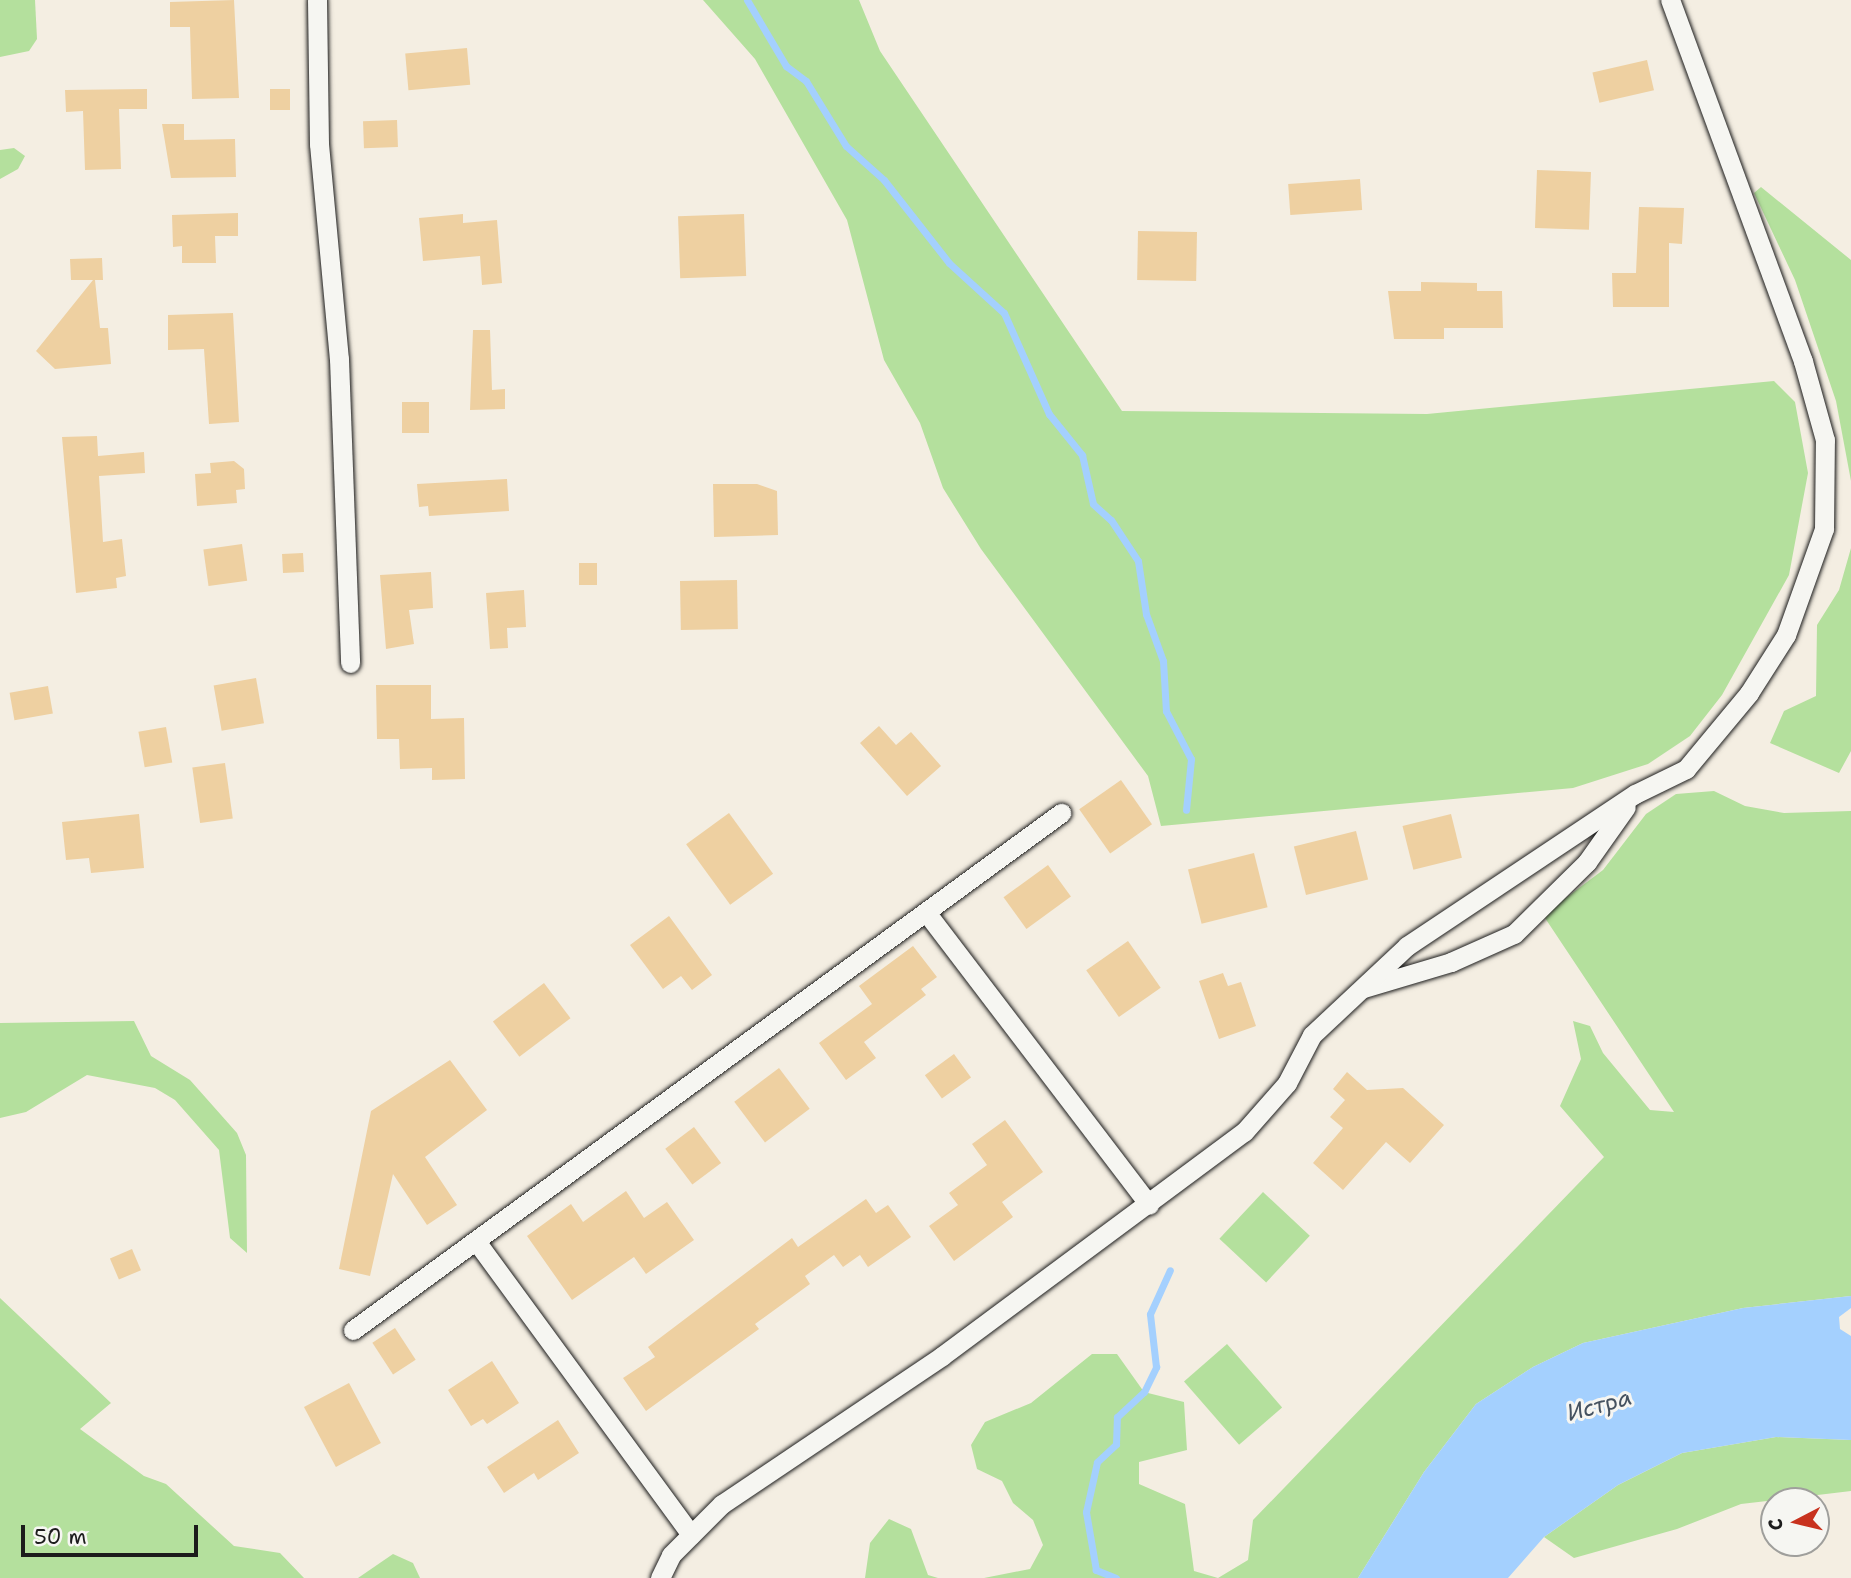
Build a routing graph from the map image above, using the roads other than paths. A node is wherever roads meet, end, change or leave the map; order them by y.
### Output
1 (317, 0) edge
2 (1670, 0) edge
3 (350, 663) dead end
4 (1635, 794) junction
5 (1061, 813) dead end
6 (926, 912) junction
7 (1359, 990) junction
8 (1149, 1205) junction
9 (476, 1241) junction
10 (353, 1330) dead end
11 (691, 1535) junction
12 (660, 1578) edge

1 - 3 street
2 - 4 street
4 - 7 street
4 - 7 street
5 - 6 street
6 - 8 street
6 - 9 street
7 - 8 street
8 - 11 street
9 - 10 street
9 - 11 street
11 - 12 street

